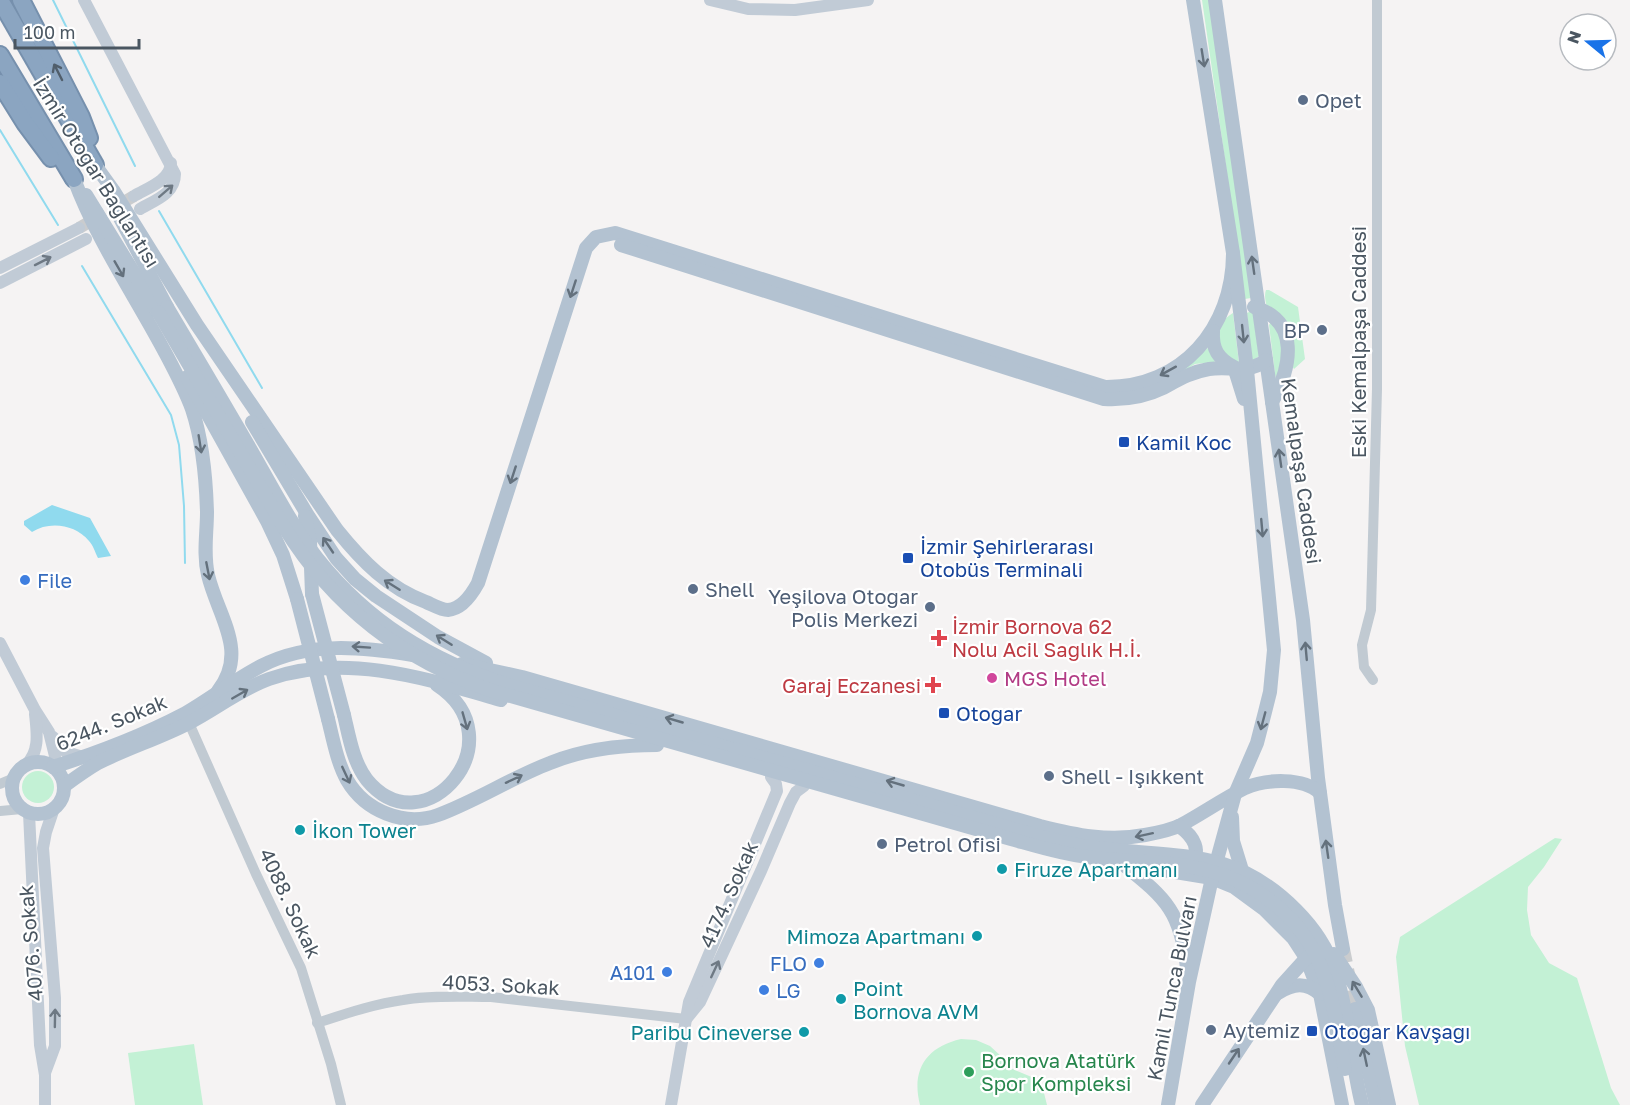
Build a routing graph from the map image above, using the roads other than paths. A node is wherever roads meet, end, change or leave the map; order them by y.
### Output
1 (0, 0) edge
2 (21, 0) edge
3 (84, 0) edge
4 (710, 0) edge
5 (868, 0) edge
6 (1194, 0) edge
7 (1215, 0) edge
8 (1377, 0) edge
9 (24, 26) junction
10 (0, 55) edge
11 (0, 83) edge
12 (171, 164) junction
13 (95, 165) junction
14 (74, 179) junction
15 (134, 196) tunnel mouth
16 (140, 209) tunnel mouth
17 (78, 228) tunnel mouth
18 (596, 237) junction
19 (86, 239) tunnel mouth
20 (1233, 253) junction
21 (0, 268) edge
22 (0, 283) edge
23 (1240, 306) junction
24 (1260, 309) junction
25 (157, 312) junction
26 (197, 325) junction
27 (1215, 326) junction
28 (1266, 360) junction
29 (1240, 368) junction
30 (1272, 402) junction
31 (302, 506) junction
32 (0, 643) edge
33 (522, 677) junction
34 (428, 679) junction
35 (1373, 680) dead end
36 (215, 695) junction
37 (35, 710) junction
38 (187, 718) junction
39 (49, 732) junction
40 (657, 745) junction
41 (83, 757) junction
42 (26, 765) junction
43 (52, 767) junction
44 (771, 777) junction
45 (14, 778) junction
46 (0, 784) edge
47 (64, 786) junction
48 (804, 786) junction
49 (1320, 793) junction
50 (1235, 794) junction
51 (54, 808) junction
52 (0, 811) edge
53 (26, 811) junction
54 (1179, 826) junction
55 (1124, 865) junction
56 (1172, 871) junction
57 (1212, 878) junction
58 (1335, 905) junction
59 (1264, 909) junction
60 (1314, 929) junction
61 (1331, 938) tunnel mouth
62 (1343, 949) tunnel mouth
63 (1306, 953) junction
64 (1189, 982) junction
65 (1276, 994) junction
66 (1320, 994) junction
67 (1355, 1009) tunnel mouth
68 (686, 1019) junction
69 (317, 1023) junction
70 (45, 1075) junction
71 (45, 1105) edge
72 (342, 1105) edge
73 (671, 1105) edge
74 (1168, 1105) edge
75 (1202, 1105) edge
76 (1342, 1105) edge
77 (1353, 1105) edge
78 (1362, 1105) edge
79 (1376, 1105) edge
80 (1389, 1105) edge

1 - 9 highway
2 - 9 highway
3 - 12 main road
4 - 5 main road
6 -> 20 main road
24 -> 7 main road, Kemalpaşa Caddesi
8 - 35 street, Eski Kemalpaşa Caddesi
13 -> 9 highway
10 - 14 highway, İzmir Otogar Bağlantısı
11 - 14 highway
12 - 15 main road
16 -> 12 main road
13 - 25 main road
13 - 26 main road
14 -> 25 main road, İzmir Otogar Bağlantısı
17 - 21 main road
18 -> 26 main road
27 -> 18 main road
18 - 29 main road
22 -> 19 main road
20 - 23 main road
20 - 27 main road
23 - 24 main road
23 - 27 main road
23 -> 29 main road
24 - 28 main road, Kemalpaşa Caddesi
24 - 30 main road
25 -> 36 main road
25 -> 40 main road, bridge
25 - 60 main road, bridge
25 - 77 main road, bridge
26 - 31 main road
27 - 29 main road
28 - 29 main road
28 - 30 main road, Kemalpaşa Caddesi
29 -> 50 main road
49 -> 30 main road, Kemalpaşa Caddesi
33 -> 31 main road
34 -> 31 main road, bridge
32 - 37 main road
33 -> 36 main road
54 -> 33 main road
38 -> 34 main road
34 - 40 main road
36 - 38 main road
37 - 39 main road
37 - 42 main road
38 - 41 main road, 6244. Sokak
38 - 47 main road, 6244. Sokak
38 - 69 street, 4088. Sokak
39 - 41 main road
39 - 43 main road
40 - 44 main road
41 - 43 main road, 6244. Sokak
42 - 43 main road
42 - 45 main road
43 - 47 main road
44 - 48 main road
44 - 68 main road, 4174. Sokak
45 - 46 street
45 - 53 main road
47 - 51 main road
48 - 55 main road
68 -> 48 main road, 4174. Sokak
49 - 50 main road
58 -> 49 main road, Kemalpaşa Caddesi
50 - 54 main road
50 - 57 main road
50 - 59 main road
51 - 53 main road
70 -> 51 main road, 4076. Sokak
52 - 53 street
53 - 70 main road, 4076. Sokak
54 - 56 main road
55 - 56 main road
55 - 64 main road
56 - 57 main road
57 - 59 main road
57 - 64 main road, Kamil Tunca Bulvarı
58 - 61 main road
58 - 62 main road, Kemalpaşa Caddesi
59 - 63 main road
60 - 78 main road, bridge
80 -> 60 main road, bridge
63 - 65 main road
63 - 66 main road
64 - 74 main road, Kamil Tunca Bulvarı
65 - 66 main road
75 -> 65 main road
66 - 76 main road
79 -> 67 main road
68 - 69 street, 4053. Sokak
68 - 73 main road, 4174. Sokak
69 - 72 street, 4088. Sokak
70 - 71 main road, 4076. Sokak

